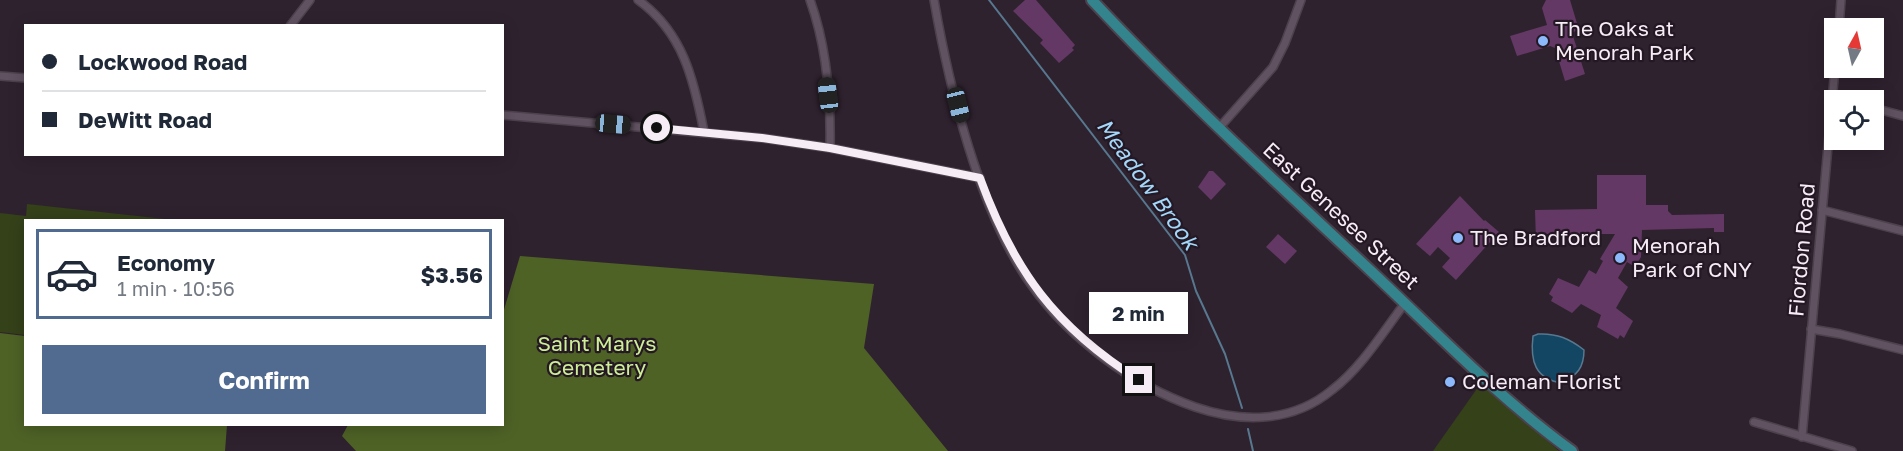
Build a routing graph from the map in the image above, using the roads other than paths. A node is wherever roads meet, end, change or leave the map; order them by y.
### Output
1 (310, 0) edge
2 (638, 0) edge
3 (810, 0) edge
4 (934, 0) edge
5 (1092, 0) edge
6 (1301, 0) edge
7 (1841, 0) edge
8 (1840, 18) edge
9 (292, 24) edge
10 (0, 76) edge
11 (24, 78) edge
12 (1884, 111) edge
13 (504, 115) edge
14 (1903, 116) edge
15 (1219, 128) junction
16 (704, 132) junction
17 (830, 148) junction
18 (1827, 150) edge
19 (980, 178) junction
20 (1822, 210) junction
21 (1903, 231) edge
22 (1405, 303) junction
23 (1811, 329) junction
24 (1903, 350) edge
25 (1754, 422) dead end
26 (1802, 436) junction
27 (1572, 451) edge
28 (1852, 451) edge

1 - 9 street
2 - 16 street
3 - 17 street
4 - 19 street
5 - 15 main road, East Genesee Street
6 - 15 street
7 - 8 street
10 - 11 street
12 - 14 street
13 - 16 street
15 - 22 main road, East Genesee Street
16 - 17 street
17 - 19 street
18 - 20 street, Fiordon Road
19 - 22 street
20 - 21 street
20 - 23 street, Fiordon Road
22 - 27 main road, East Genesee Street
23 - 24 street
23 - 26 street, Fiordon Road
25 - 26 street
26 - 28 street

